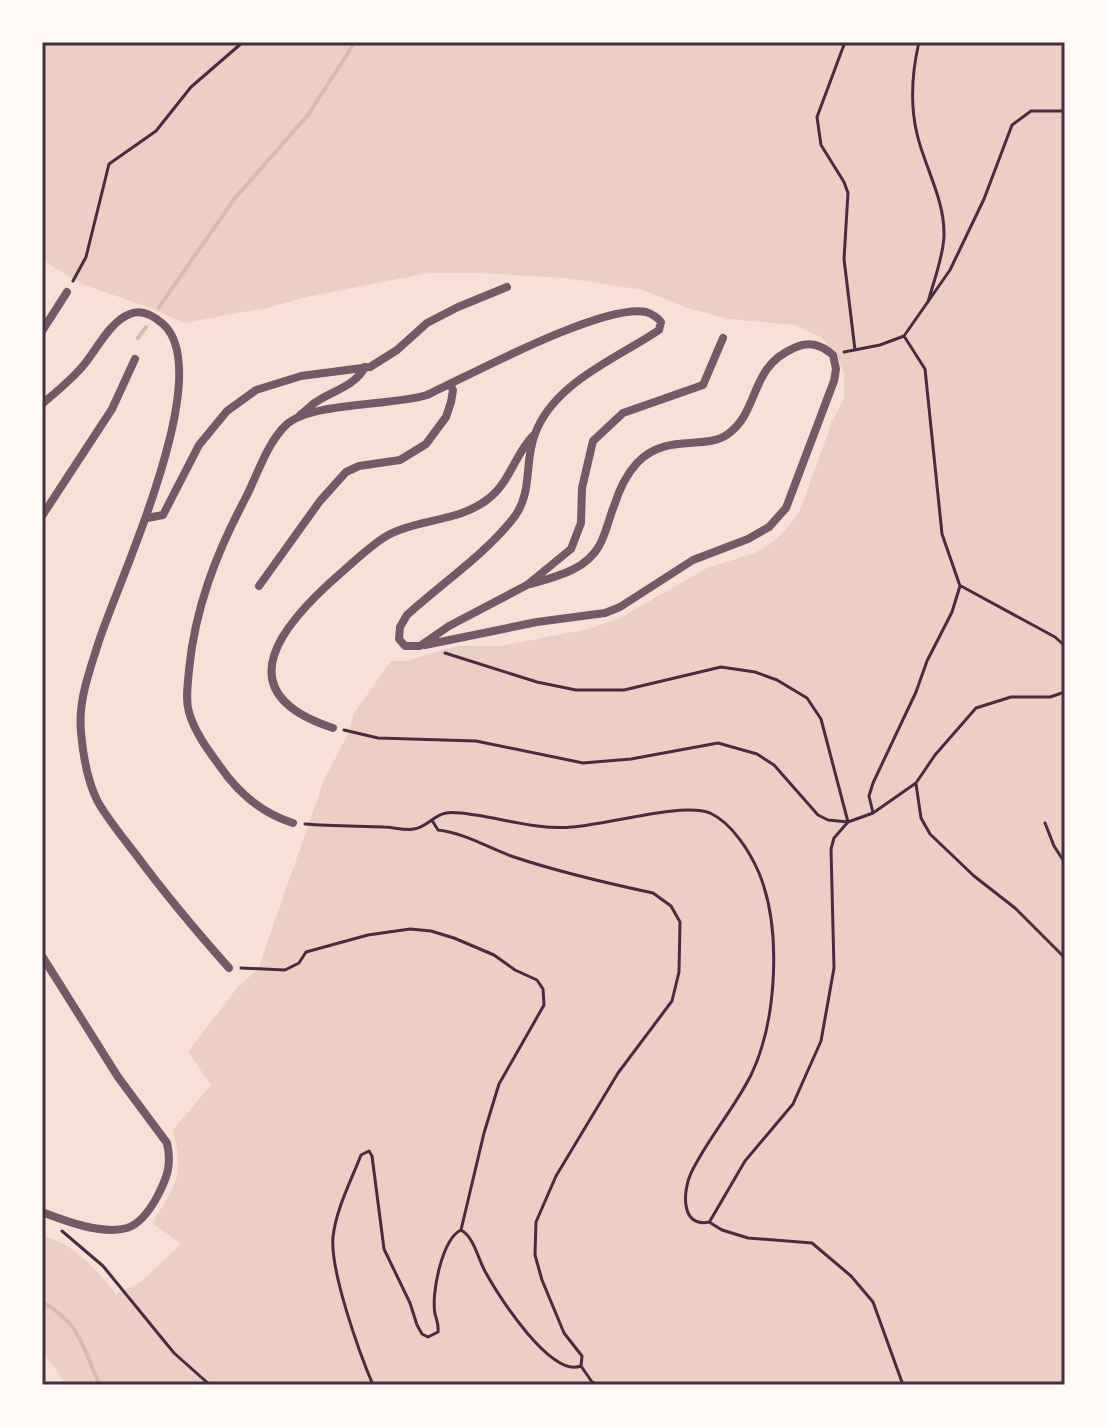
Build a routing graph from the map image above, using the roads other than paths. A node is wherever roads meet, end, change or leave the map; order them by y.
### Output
1 (507, 287) dead end
2 (67, 292) road end
3 (42, 331) edge
4 (723, 338) dead end
5 (135, 359) dead end
6 (365, 367) junction
7 (450, 384) junction
8 (42, 404) edge
9 (297, 418) junction
10 (534, 434) junction
11 (42, 516) edge
12 (147, 518) junction
13 (527, 585) junction
14 (259, 586) dead end
15 (420, 646) junction
16 (333, 728) road end
17 (293, 823) road end
18 (42, 956) edge
19 (229, 968) road end
20 (42, 1212) edge

1 - 6 street
2 - 3 street
4 - 13 street
5 - 11 street
6 - 9 street
6 - 12 street
7 - 9 street
7 - 10 street
7 - 14 street
8 - 12 street
9 - 17 street
10 - 15 street
10 - 16 street
12 - 19 street
13 - 15 street
13 - 15 street
18 - 20 street

